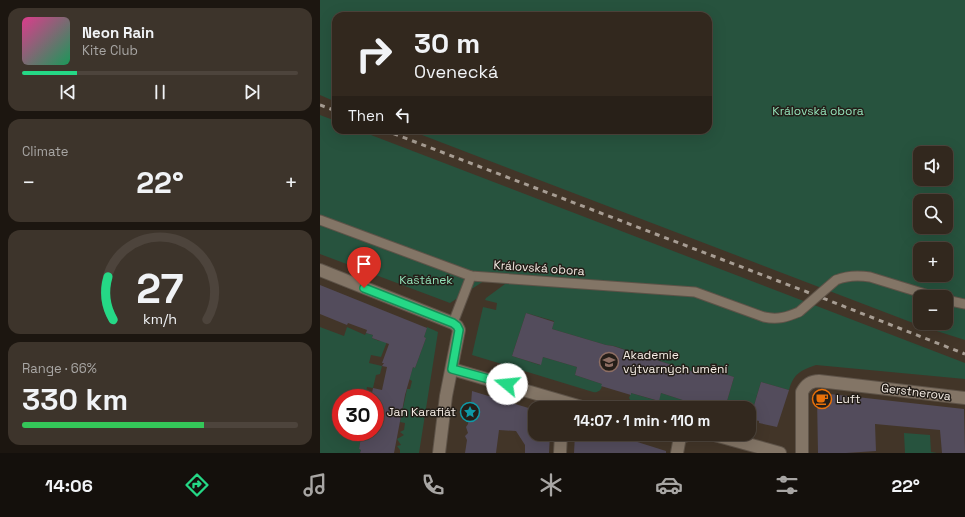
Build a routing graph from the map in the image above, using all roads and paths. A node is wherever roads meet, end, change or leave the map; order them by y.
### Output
1 (320, 220) edge
2 (320, 270) edge
3 (471, 276) junction
4 (913, 290) edge
5 (953, 301) edge
6 (965, 304) edge
7 (453, 323) junction
8 (452, 369) junction
9 (965, 398) edge
10 (552, 401) edge
11 (561, 441) edge
12 (676, 441) edge
13 (736, 441) edge
14 (439, 453) edge
15 (560, 453) edge
16 (677, 453) edge
17 (780, 453) edge
18 (802, 453) edge

1 - 3 street, Královská obora
2 - 7 street
3 - 4 street, Královská obora, bridge
3 - 7 street
5 - 6 street
7 - 8 street
8 - 10 street
8 - 14 street
9 - 18 street, Gerstnerova
11 - 15 street
12 - 16 street
13 - 17 street

